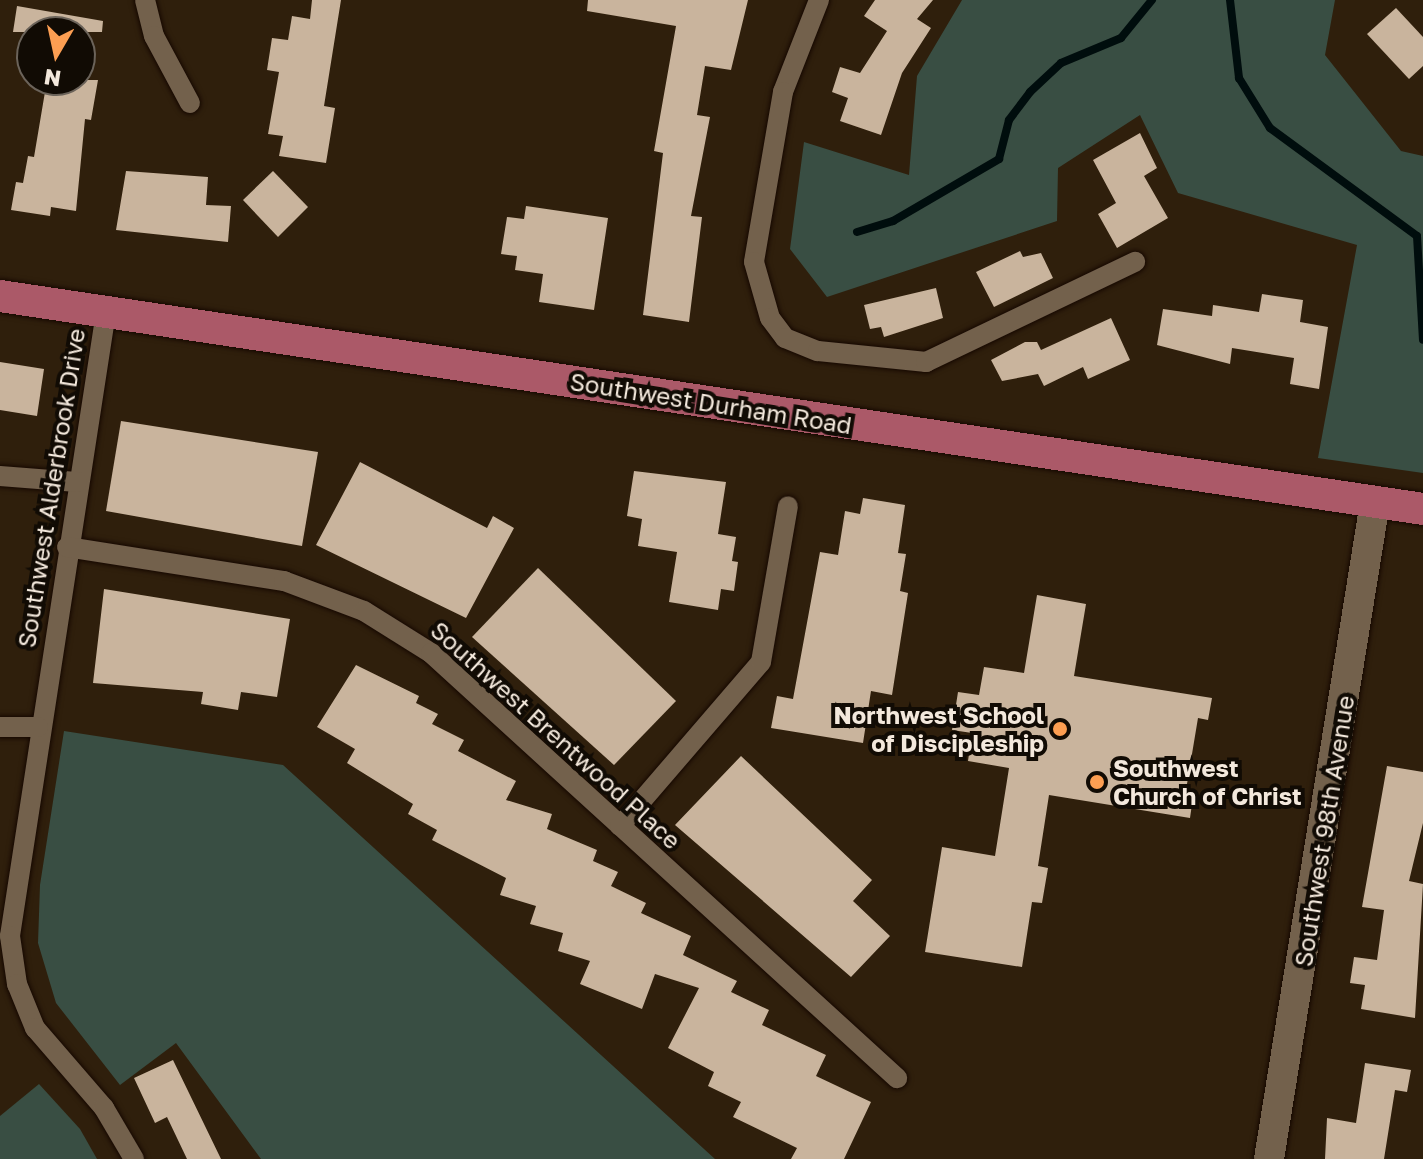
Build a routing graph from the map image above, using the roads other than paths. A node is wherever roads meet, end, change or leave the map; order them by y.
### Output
1 (145, 0) edge
2 (819, 0) edge
3 (190, 103) dead end
4 (1135, 262) dead end
5 (0, 296) edge
6 (106, 312) junction
7 (0, 476) edge
8 (77, 482) junction
9 (1375, 502) junction
10 (788, 506) dead end
11 (1423, 509) edge
12 (67, 547) junction
13 (0, 727) edge
14 (38, 727) junction
15 (620, 826) junction
16 (8, 986) edge
17 (897, 1078) dead end
18 (134, 1159) edge
19 (1269, 1159) edge

1 - 3 street
2 - 4 street
5 - 6 main road, Southwest Durham Road
6 - 8 street, Southwest Alderbrook Drive
6 - 9 main road, Southwest Durham Road
7 - 8 street
8 - 12 street, Southwest Alderbrook Drive
9 - 11 main road, Southwest Durham Road
9 - 19 street, Southwest 98th Avenue
10 - 15 street
12 - 14 street, Southwest Alderbrook Drive
12 - 15 street, Southwest Brentwood Place
13 - 14 street
14 - 16 street, Southwest Alderbrook Drive
15 - 17 street, Southwest Brentwood Place
16 - 18 street, Southwest Alderbrook Drive

